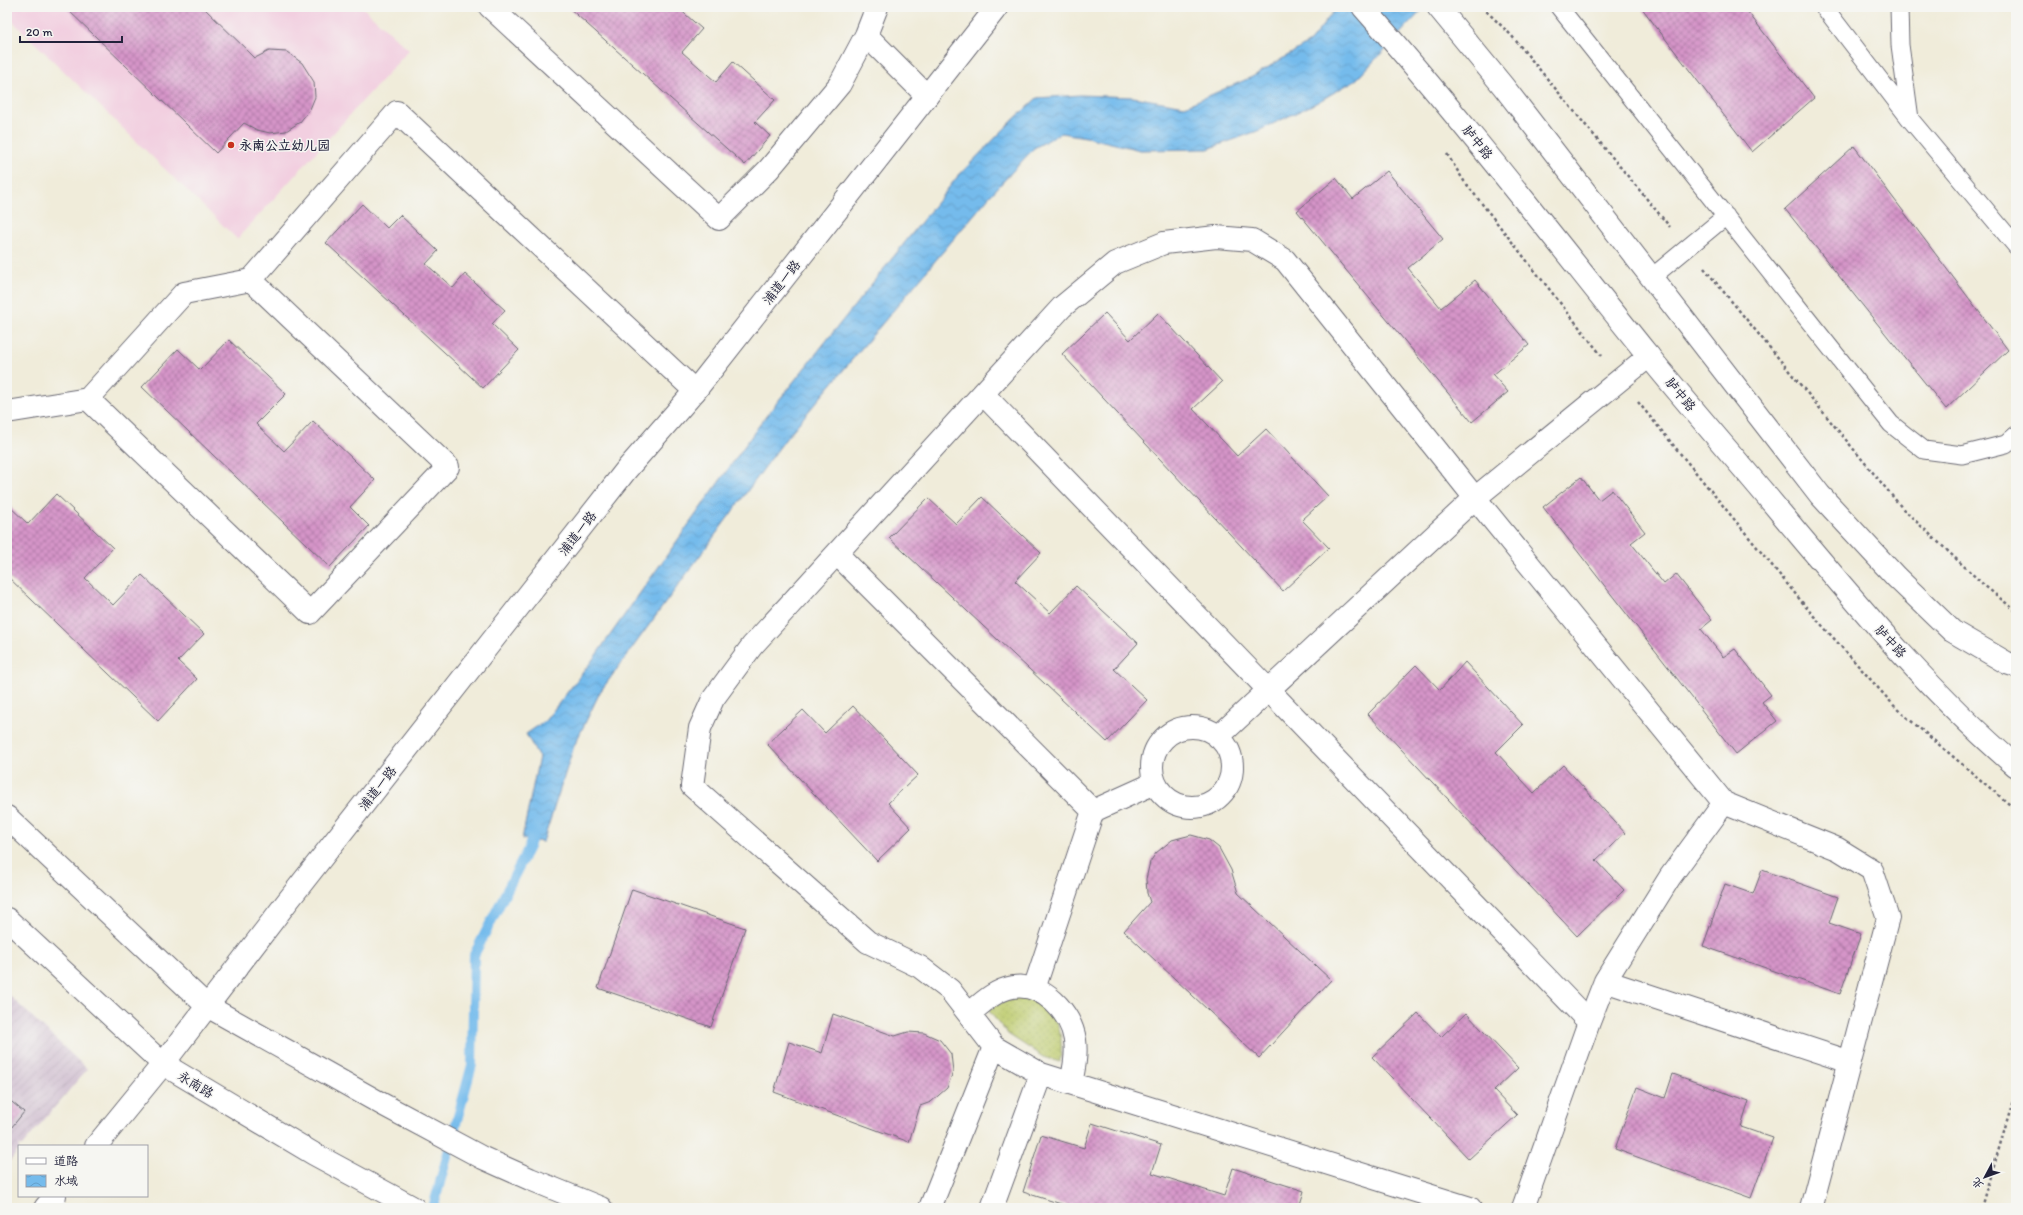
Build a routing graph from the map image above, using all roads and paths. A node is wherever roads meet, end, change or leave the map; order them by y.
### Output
1 (490, 7) edge
2 (877, 7) edge
3 (997, 7) edge
4 (1363, 7) edge
5 (1482, 7) edge
6 (1559, 7) edge
7 (1824, 7) edge
8 (1899, 7) edge
9 (1440, 10) edge
10 (866, 35) junction
11 (927, 96) junction
12 (1910, 120) junction
13 (1444, 149) dead end
14 (1726, 216) junction
15 (2016, 246) edge
16 (1687, 248) junction
17 (1651, 278) junction
18 (251, 280) junction
19 (1649, 356) junction
20 (1621, 380) junction
21 (695, 391) junction
22 (982, 394) junction
23 (88, 399) junction
24 (7, 412) edge
25 (2016, 435) edge
26 (1474, 498) junction
27 (837, 554) junction
28 (2016, 611) edge
29 (2016, 666) edge
30 (1269, 691) junction
31 (1218, 736) junction
32 (2016, 766) edge
33 (1155, 783) junction
34 (1724, 803) junction
35 (2016, 810) edge
36 (1093, 811) junction
37 (7, 817) edge
38 (7, 919) edge
39 (1606, 981) junction
40 (1034, 989) junction
41 (208, 1006) junction
42 (968, 1014) junction
43 (1589, 1022) junction
44 (994, 1047) junction
45 (1850, 1062) junction
46 (163, 1064) junction
47 (1041, 1074) junction
48 (1071, 1083) junction
49 (2016, 1089) edge
50 (97, 1145) edge
51 (53, 1197) edge
52 (45, 1208) edge
53 (414, 1208) edge
54 (601, 1208) edge
55 (930, 1208) edge
56 (992, 1208) edge
57 (1470, 1208) edge
58 (1522, 1208) edge
59 (1810, 1208) edge
60 (1982, 1208) edge

1 - 10 street
2 - 10 street
3 - 11 street, 浦道一路
4 - 19 street, 胪中路
5 - 16 path
6 - 14 lane
7 - 12 lane
8 - 12 lane
9 - 17 street
10 - 11 street
11 - 21 street, 浦道一路
12 - 15 lane
13 - 20 path
14 - 16 lane
14 - 25 lane
16 - 17 lane
16 - 28 path
17 - 29 street
18 - 21 street
18 - 23 street
18 - 23 street
19 - 20 street
19 - 32 street, 胪中路
20 - 26 street
20 - 35 path
21 - 41 street, 浦道一路
22 - 26 street
22 - 27 street
22 - 30 street
23 - 24 street
26 - 30 street
26 - 34 street
27 - 36 street
27 - 42 street
30 - 31 street
30 - 43 street
31 - 33 street
31 - 33 street
33 - 36 street
34 - 39 street
34 - 45 street
36 - 40 street
37 - 41 street
38 - 46 street, 永南路
39 - 43 street
39 - 45 street
40 - 42 street
40 - 48 street
41 - 46 street, 浦道一路
41 - 54 street
42 - 44 street
43 - 58 street
44 - 47 street
44 - 55 street
45 - 59 street
46 - 50 street, 浦道一路
46 - 53 street, 永南路
47 - 48 street
47 - 56 street
48 - 57 street
49 - 60 path
51 - 52 street

